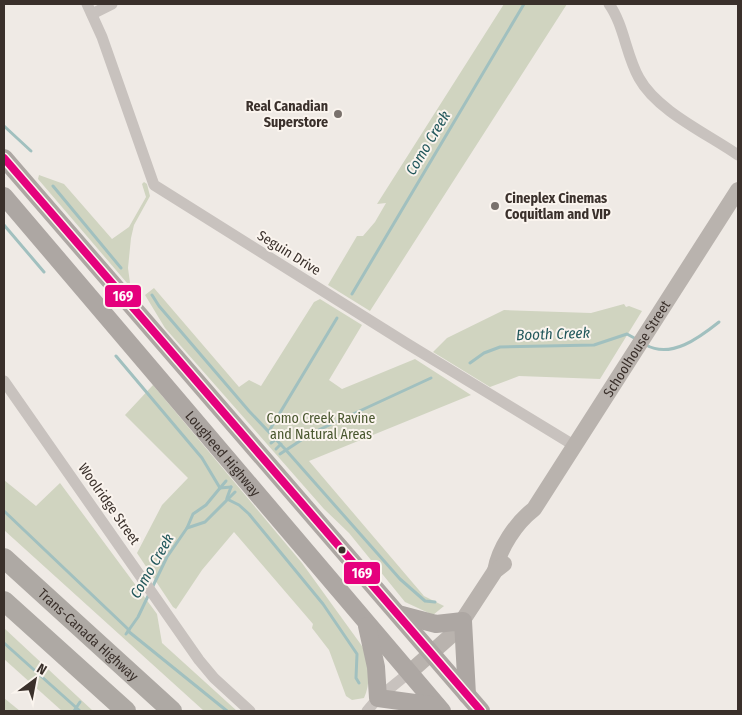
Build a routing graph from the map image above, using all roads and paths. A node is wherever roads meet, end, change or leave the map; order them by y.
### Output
1 (112, 4) edge
2 (609, 4) edge
3 (89, 9) edge
4 (738, 155) edge
5 (4, 158) edge
6 (738, 190) edge
7 (4, 196) edge
8 (4, 381) edge
9 (575, 446) junction
10 (4, 558) edge
11 (4, 601) edge
12 (398, 614) junction
13 (463, 621) junction
14 (366, 623) junction
15 (431, 654) junction
16 (410, 672) junction
17 (467, 695) junction
18 (371, 707) edge
19 (439, 709) edge
20 (126, 711) edge
21 (172, 711) edge
22 (250, 711) edge
23 (481, 711) edge

1 - 3 street
2 - 4 street
3 - 9 street, Seguin Drive
5 - 12 main road, Lougheed Highway
6 - 9 main road, Schoolhouse Street
7 - 14 main road, Lougheed Highway
8 - 22 street, Woolridge Street
9 - 13 main road, Schoolhouse Street
10 - 21 highway, Trans-Canada Highway
11 - 20 highway
12 - 13 main road
12 - 15 main road, Lougheed Highway
13 - 15 main road, Schoolhouse Street
13 - 17 main road
14 - 16 main road, Lougheed Highway
14 - 18 main road
15 - 16 main road, Schoolhouse Street
15 - 17 main road, Lougheed Highway
16 - 18 street, Schoolhouse Street
16 - 19 main road, Lougheed Highway
17 - 23 main road, Lougheed Highway
18 - 19 main road

